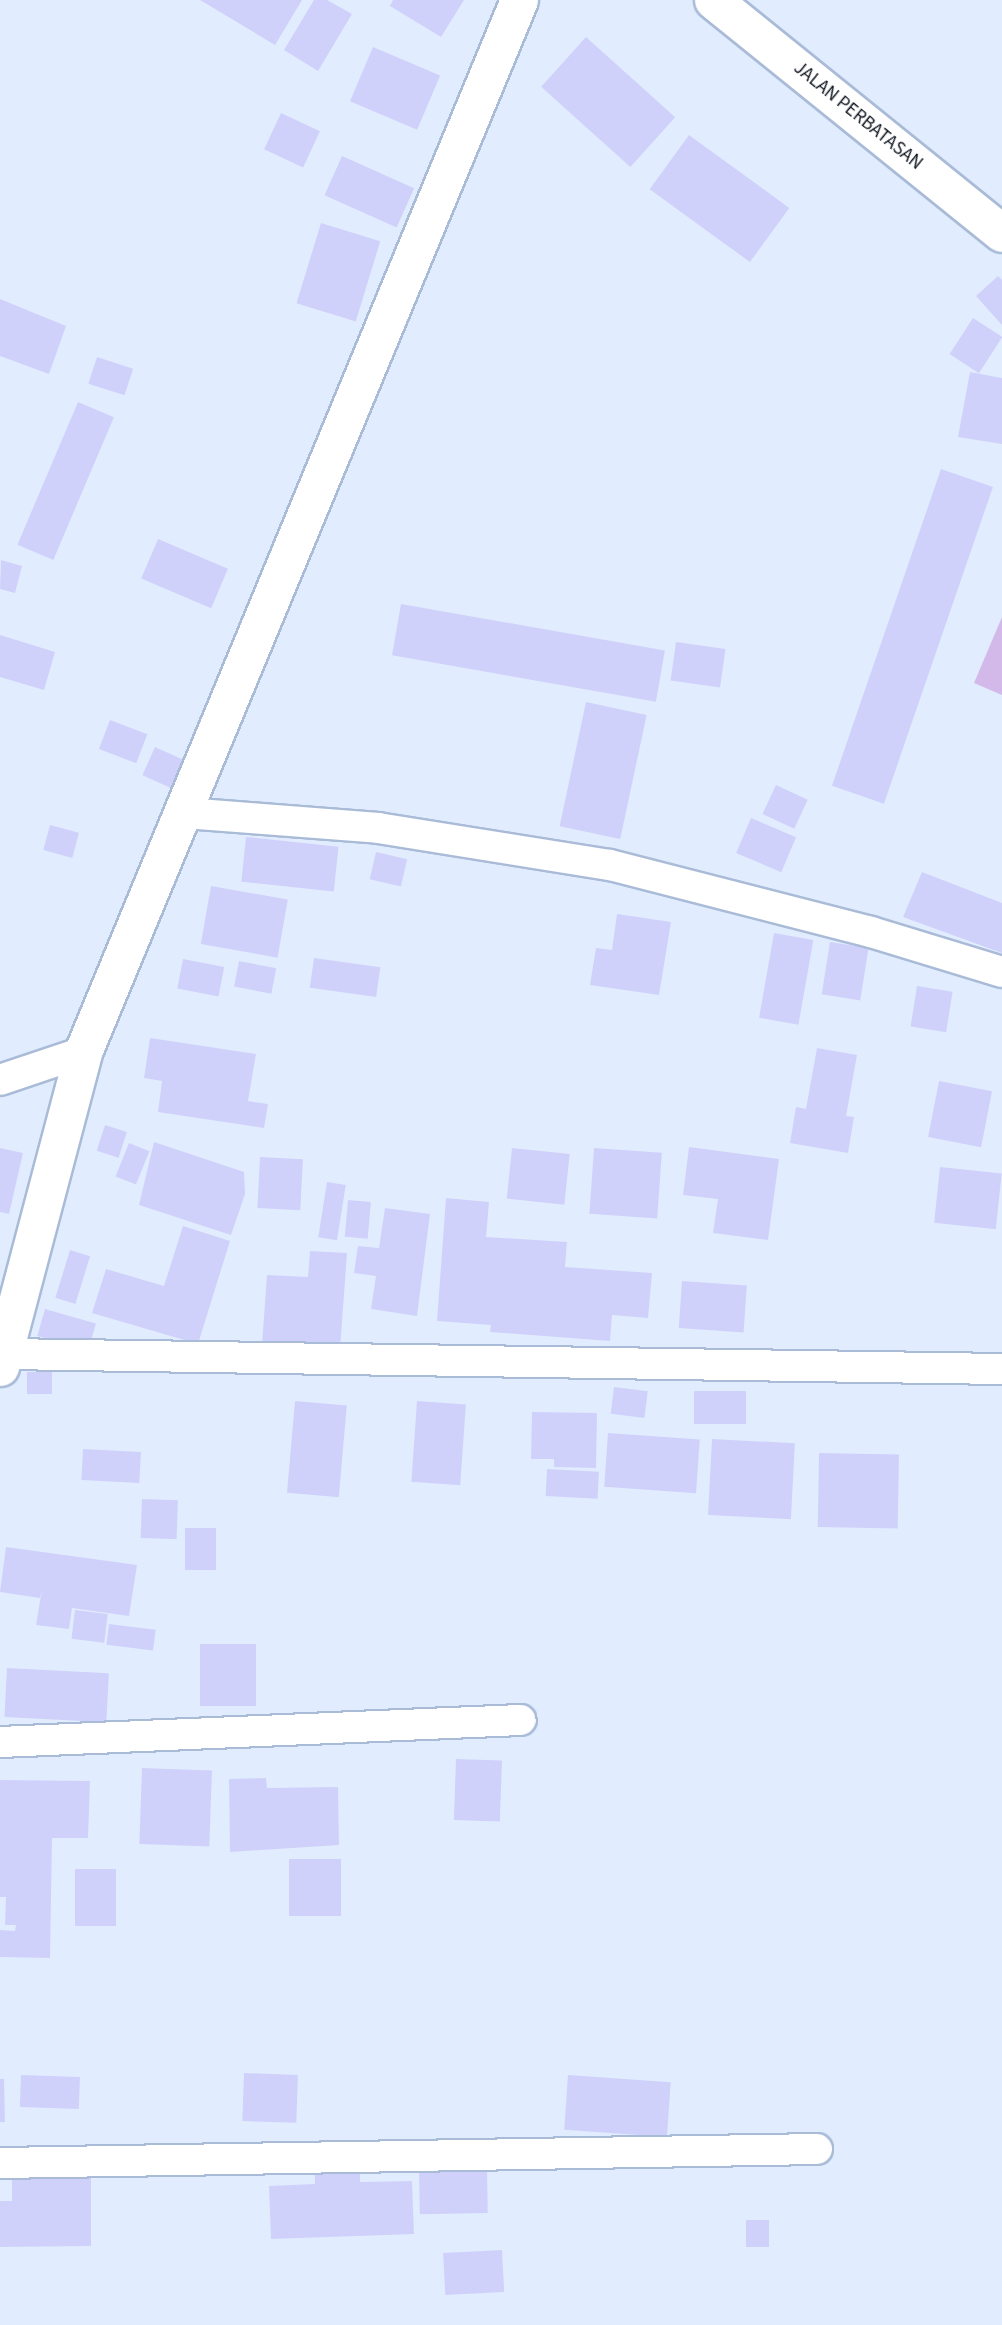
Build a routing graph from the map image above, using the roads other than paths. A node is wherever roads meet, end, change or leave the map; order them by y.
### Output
1 (519, 0) edge
2 (713, 0) edge
3 (1002, 233) edge
4 (185, 813) junction
5 (1002, 972) edge
6 (83, 1052) junction
7 (0, 1080) edge
8 (2, 1360) edge
9 (1002, 1368) edge
10 (521, 1720) dead end
11 (0, 1742) edge
12 (817, 2149) dead end
13 (0, 2162) edge

1 - 4 street
2 - 3 street, JALAN PERBATASAN
4 - 5 street
4 - 6 street
6 - 7 street
6 - 8 street
8 - 9 street
10 - 11 street
12 - 13 street

